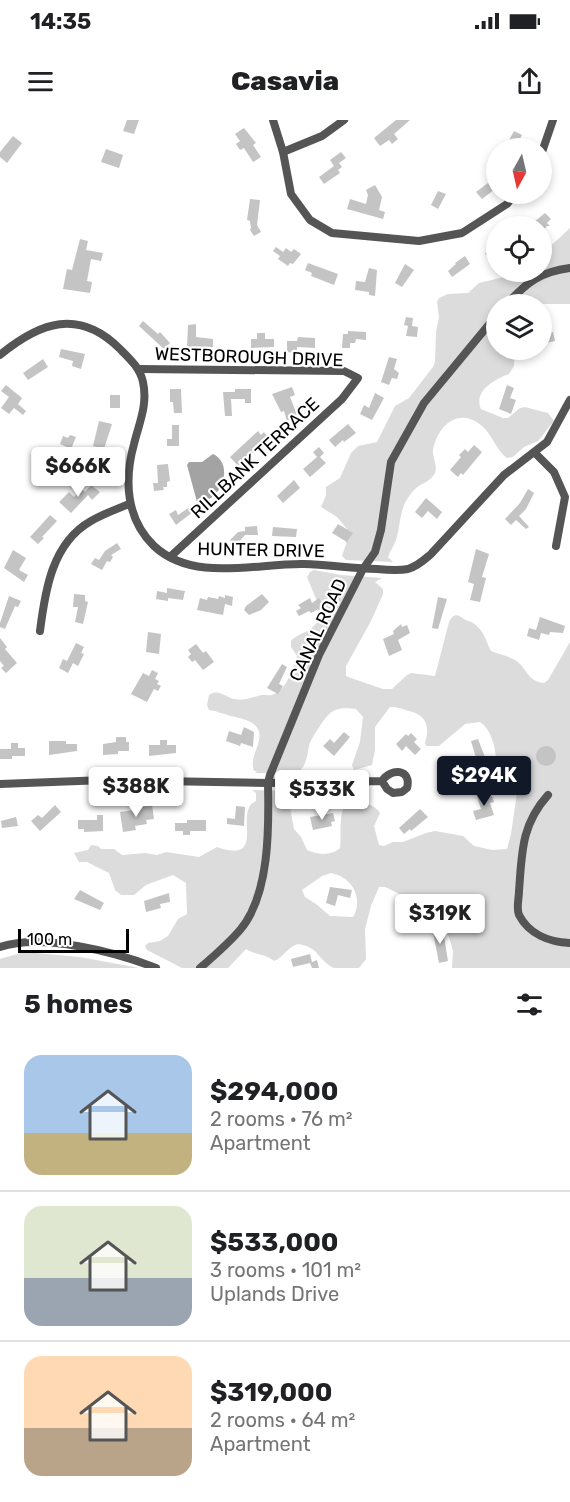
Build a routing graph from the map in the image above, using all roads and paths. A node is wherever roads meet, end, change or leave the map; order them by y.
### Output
1 (273, 120) edge
2 (344, 120) edge
3 (553, 120) edge
4 (547, 138) edge
5 (283, 152) junction
6 (507, 204) edge
7 (570, 268) edge
8 (517, 294) edge
9 (486, 328) edge
10 (0, 355) edge
11 (139, 369) junction
12 (358, 378) joint
13 (570, 400) edge
14 (535, 453) junction
15 (129, 504) junction
16 (556, 546) dead end
17 (170, 557) junction
18 (363, 569) junction
19 (40, 632) dead end
20 (382, 781) dead end
21 (268, 783) junction
22 (0, 784) edge
23 (549, 795) dead end
24 (570, 943) edge
25 (0, 947) edge
26 (156, 968) edge
27 (200, 968) edge

1 - 5 street
2 - 5 street
3 - 4 street
5 - 6 street
7 - 8 street
9 - 18 street, CANAL ROAD
10 - 11 street
11 - 12 street, WESTBOROUGH DRIVE
11 - 15 street, HUNTER DRIVE
12 - 17 street, RILLBANK TERRACE
13 - 14 street, HUNTER DRIVE
14 - 16 street
14 - 18 street, HUNTER DRIVE
15 - 17 street, HUNTER DRIVE
15 - 19 street
17 - 18 street, HUNTER DRIVE
18 - 21 street, CANAL ROAD
20 - 21 street
21 - 22 street
21 - 27 street, CANAL ROAD
23 - 24 street
25 - 26 street

